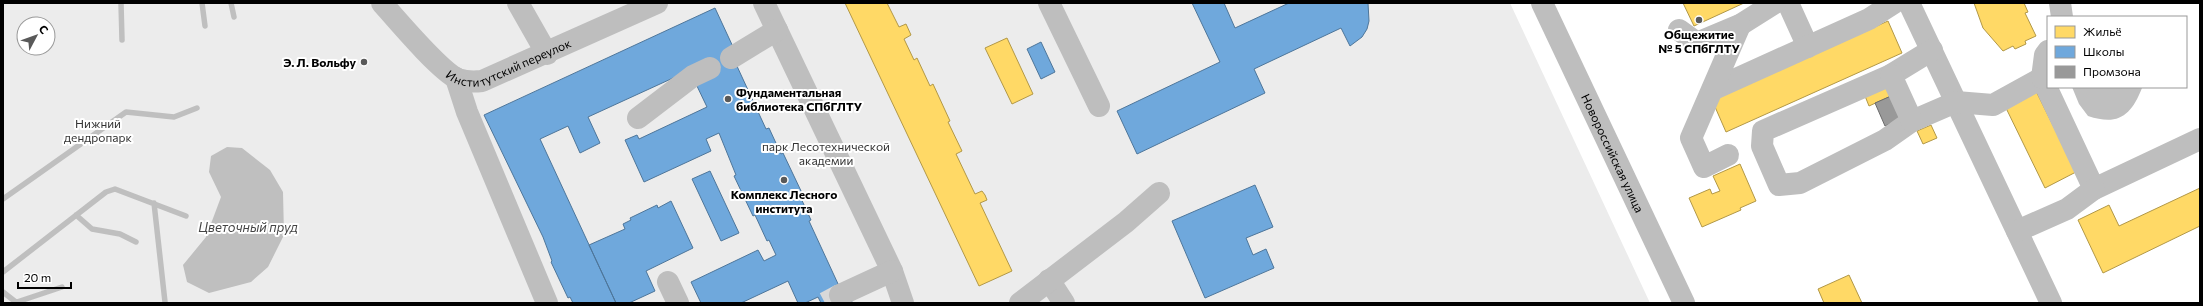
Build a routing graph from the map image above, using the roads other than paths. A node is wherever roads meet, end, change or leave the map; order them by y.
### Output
1 (382, 3) edge
2 (518, 3) edge
3 (657, 3) edge
4 (764, 3) edge
5 (1049, 3) edge
6 (1542, 3) edge
7 (1775, 3) edge
8 (1788, 3) edge
9 (1894, 3) edge
10 (1909, 3) edge
11 (2060, 3) edge
12 (2062, 16) edge
13 (1740, 25) junction
14 (777, 30) junction
15 (1678, 30) dead end
16 (1808, 47) junction
17 (1932, 50) junction
18 (2047, 52) edge
19 (547, 54) junction
20 (731, 58) dead end
21 (710, 68) dead end
22 (1891, 75) junction
23 (456, 78) junction
24 (2042, 78) junction
25 (1714, 89) junction
26 (1956, 102) junction
27 (1099, 106) dead end
28 (638, 118) dead end
29 (1912, 121) junction
30 (2200, 139) edge
31 (1728, 155) dead end
32 (2094, 189) junction
33 (1159, 193) dead end
34 (2017, 232) junction
35 (892, 271) junction
36 (1050, 280) junction
37 (668, 282) dead end
38 (840, 295) tunnel mouth
39 (547, 303) edge
40 (678, 303) edge
41 (903, 303) edge
42 (1020, 303) edge
43 (1064, 303) edge
44 (1684, 303) edge
45 (2051, 303) edge

1 - 23 main road, Институтский переулок
2 - 19 main road
3 - 19 main road, Институтский переулок
4 - 14 main road
5 - 27 main road
6 - 44 main road, Новороссийская улица
7 - 13 main road
8 - 16 main road
9 - 16 main road
10 - 17 main road
11 - 12 main road
13 - 15 main road
13 - 25 main road
14 - 20 main road
14 - 35 main road
16 - 25 main road
17 - 22 main road
17 - 26 main road
18 - 24 main road
19 - 23 main road, Институтский переулок
21 - 28 main road
22 - 29 main road
22 - 29 main road
23 - 39 main road
24 - 26 main road
24 - 32 main road
25 - 31 main road
26 - 29 main road
26 - 34 main road
30 - 32 main road
32 - 34 main road
33 - 36 main road
34 - 45 main road
35 - 38 main road
35 - 41 main road
36 - 42 main road
36 - 43 main road
37 - 40 main road

